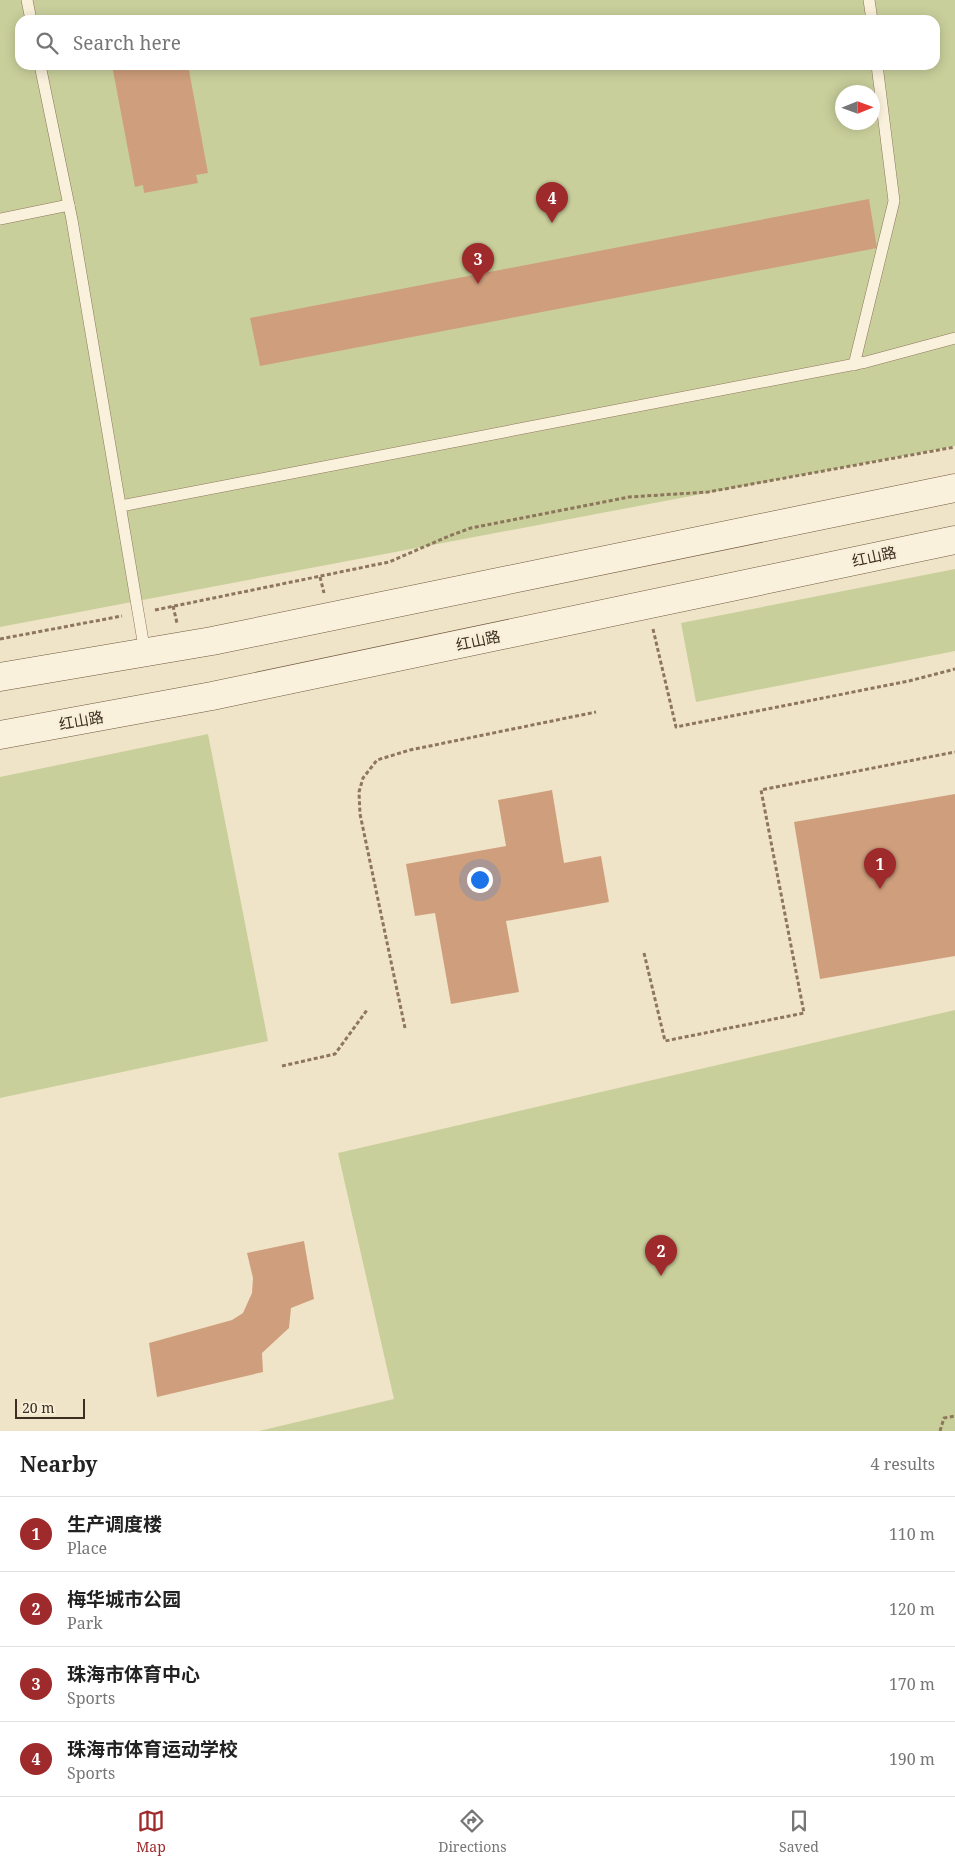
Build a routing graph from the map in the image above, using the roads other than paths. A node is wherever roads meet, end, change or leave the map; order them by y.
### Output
1 (27, 0) edge
2 (869, 0) edge
3 (30, 15) edge
4 (871, 15) edge
5 (41, 70) edge
6 (878, 70) edge
7 (68, 205) junction
8 (0, 219) edge
9 (955, 338) edge
10 (854, 365) junction
11 (955, 488) edge
12 (121, 506) junction
13 (955, 540) edge
14 (145, 653) junction
15 (0, 677) edge
16 (0, 735) edge

1 - 3 lane
2 - 4 lane
5 - 7 lane
6 - 10 lane
7 - 8 lane
7 - 12 lane
9 - 10 lane
10 - 12 lane
11 - 14 main road
12 - 14 lane
13 - 16 main road, 红山路
14 - 15 main road

